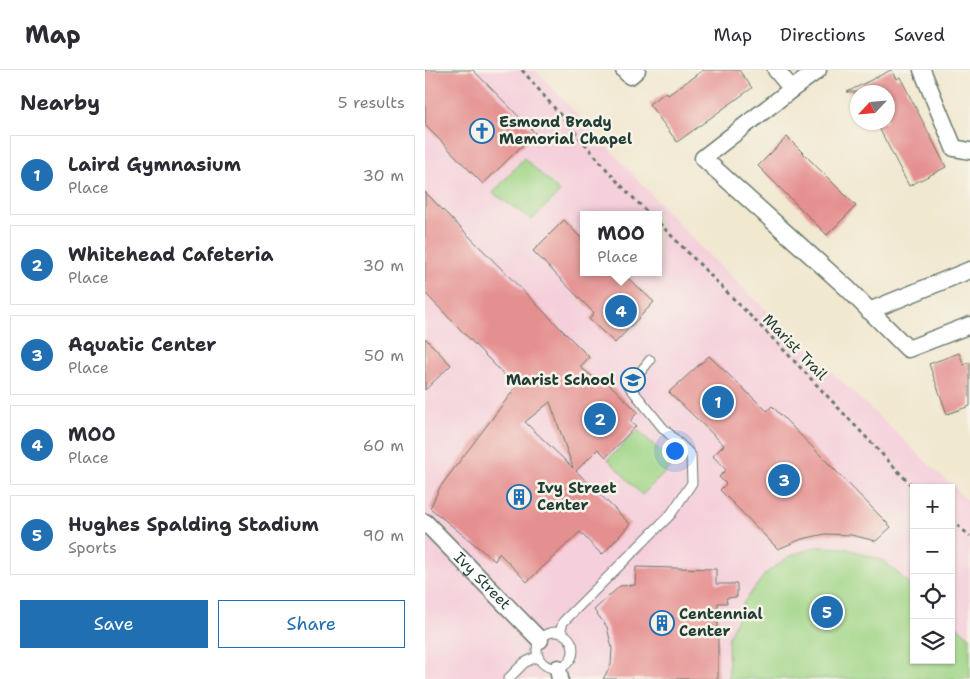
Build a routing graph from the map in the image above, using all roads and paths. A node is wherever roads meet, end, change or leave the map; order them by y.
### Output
1 (521, 70) edge
2 (624, 70) edge
3 (637, 70) edge
4 (776, 70) edge
5 (818, 70) edge
6 (922, 70) edge
7 (792, 89) junction
8 (970, 151) edge
9 (646, 211) edge
10 (662, 226) edge
11 (970, 270) edge
12 (869, 310) junction
13 (970, 325) edge
14 (650, 360) dead end
15 (910, 484) edge
16 (425, 522) edge
17 (955, 523) edge
18 (970, 536) edge
19 (560, 633) junction
20 (539, 648) junction
21 (559, 674) edge
22 (508, 679) edge

1 - 9 path
2 - 3 street
4 - 7 street
5 - 7 street
6 - 8 street
7 - 12 street
10 - 15 path, Marist Trail
11 - 12 street
12 - 13 street
14 - 19 lane
16 - 20 street, Ivy Street
17 - 18 path
19 - 20 lane
19 - 21 lane
20 - 21 lane
20 - 22 lane

